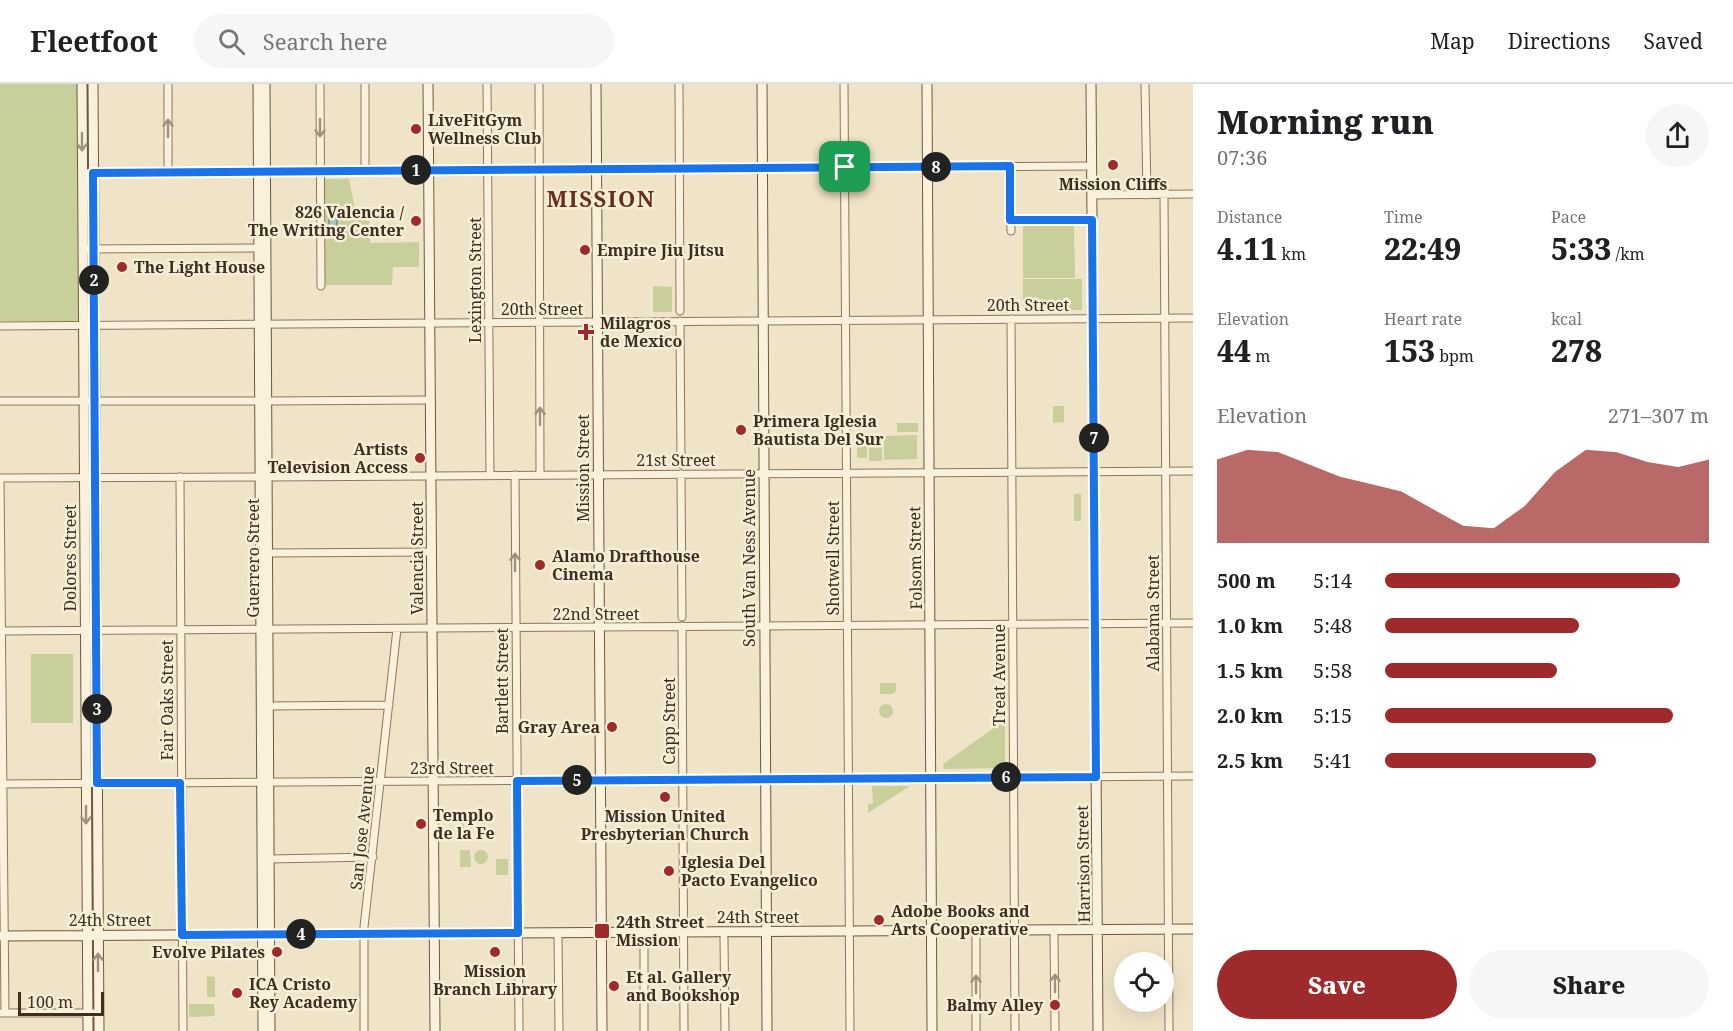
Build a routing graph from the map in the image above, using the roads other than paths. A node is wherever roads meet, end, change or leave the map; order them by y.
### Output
1 (82, 84) edge
2 (93, 84) edge
3 (168, 84) edge
4 (258, 84) edge
5 (265, 84) edge
6 (320, 84) edge
7 (365, 84) edge
8 (428, 84) edge
9 (487, 84) edge
10 (539, 84) edge
11 (596, 84) edge
12 (679, 84) edge
13 (762, 84) edge
14 (844, 84) edge
15 (927, 84) edge
16 (1091, 84) edge
17 (1145, 84) edge
18 (82, 95) junction
19 (93, 95) junction
20 (1010, 166) junction
21 (1092, 166) junction
22 (845, 167) junction
23 (927, 167) junction
24 (679, 168) junction
25 (762, 168) junction
26 (538, 169) junction
27 (597, 169) junction
28 (429, 170) junction
29 (488, 170) junction
30 (262, 171) junction
31 (320, 171) junction
32 (365, 171) junction
33 (168, 172) junction
34 (82, 173) junction
35 (93, 173) junction
36 (1092, 195) junction
37 (1148, 195) junction
38 (1164, 195) junction
39 (1193, 195) edge
40 (1010, 220) junction
41 (1092, 220) junction
42 (1011, 231) dead end
43 (259, 248) junction
44 (83, 249) junction
45 (94, 249) junction
46 (321, 286) dead end
47 (680, 311) dead end
48 (1164, 318) junction
49 (1193, 318) edge
50 (928, 319) junction
51 (1011, 319) junction
52 (1093, 319) junction
53 (763, 320) junction
54 (846, 320) junction
55 (680, 321) junction
56 (539, 322) junction
57 (597, 322) junction
58 (430, 323) junction
59 (489, 323) junction
60 (262, 324) junction
61 (83, 325) junction
62 (94, 325) junction
63 (0, 326) edge
64 (430, 400) junction
65 (0, 401) edge
66 (84, 401) junction
67 (95, 401) junction
68 (264, 401) junction
69 (681, 464) dead end
70 (1011, 471) junction
71 (1094, 471) junction
72 (1166, 471) junction
73 (1193, 471) edge
74 (929, 472) junction
75 (764, 473) junction
76 (847, 473) junction
77 (598, 474) junction
78 (681, 474) junction
79 (490, 475) junction
80 (515, 475) junction
81 (540, 475) junction
82 (431, 476) junction
83 (180, 477) junction
84 (264, 477) junction
85 (0, 478) edge
86 (84, 478) junction
87 (95, 478) junction
88 (432, 552) junction
89 (267, 553) junction
90 (85, 554) junction
91 (96, 554) junction
92 (682, 617) dead end
93 (1167, 623) junction
94 (1193, 623) edge
95 (1013, 624) junction
96 (1095, 624) junction
97 (847, 625) junction
98 (930, 625) junction
99 (682, 626) junction
100 (765, 626) junction
101 (599, 627) junction
102 (516, 628) junction
103 (397, 629) junction
104 (432, 629) junction
105 (180, 630) junction
106 (265, 630) junction
107 (1, 631) edge
108 (85, 631) junction
109 (96, 631) junction
110 (388, 705) junction
111 (268, 706) junction
112 (1167, 776) junction
113 (1193, 776) edge
114 (1014, 777) junction
115 (1096, 777) junction
116 (766, 778) junction
117 (931, 778) junction
118 (683, 779) junction
119 (848, 779) junction
120 (600, 780) junction
121 (517, 781) junction
122 (266, 782) junction
123 (380, 782) junction
124 (433, 782) junction
125 (86, 783) junction
126 (97, 783) junction
127 (180, 783) junction
128 (2, 784) edge
129 (373, 857) junction
130 (270, 859) junction
131 (1099, 929) junction
132 (1168, 929) junction
133 (1193, 929) edge
134 (1014, 930) junction
135 (849, 931) junction
136 (932, 931) junction
137 (601, 932) junction
138 (684, 932) junction
139 (766, 932) junction
140 (434, 933) junction
141 (518, 933) junction
142 (558, 933) junction
143 (266, 934) junction
144 (364, 934) junction
145 (87, 935) junction
146 (98, 935) junction
147 (182, 935) junction
148 (2, 936) edge
149 (1054, 936) dead end
150 (976, 937) dead end
151 (724, 938) dead end
152 (644, 940) dead end
153 (3, 1013) edge
154 (88, 1013) junction
155 (99, 1013) junction
156 (88, 1031) edge
157 (99, 1031) edge
158 (183, 1031) edge
159 (263, 1031) edge
160 (270, 1031) edge
161 (364, 1031) edge
162 (435, 1031) edge
163 (519, 1031) edge
164 (559, 1031) edge
165 (602, 1031) edge
166 (644, 1031) edge
167 (684, 1031) edge
168 (725, 1031) edge
169 (767, 1031) edge
170 (850, 1031) edge
171 (932, 1031) edge
172 (976, 1031) edge
173 (1015, 1031) edge
174 (1055, 1031) edge
175 (1098, 1031) edge
176 (1169, 1031) edge

1 - 18 main road, Dolores Street
2 - 19 main road, Dolores Street
33 -> 3 street
4 - 30 main road, Guerrero Street
5 - 30 main road, Guerrero Street
6 -> 31 street
7 - 32 street
8 - 28 main road, Valencia Street
9 - 29 street, Lexington Street
10 - 26 street
11 - 27 main road, Mission Street
12 - 24 street
13 - 25 main road, South Van Ness Avenue
14 - 22 street, Shotwell Street
15 - 23 main road, Folsom Street
16 - 21 main road, Harrison Street
17 - 37 street
18 - 19 main road
18 -> 34 main road, Dolores Street
19 - 35 main road, Dolores Street
20 - 21 street
20 - 23 street
20 - 40 street
21 - 36 main road, Harrison Street
22 - 23 street
22 - 25 street
22 - 54 street, Shotwell Street
23 - 50 main road, Folsom Street
24 - 25 street
24 - 27 street
24 - 47 street
25 - 53 main road, South Van Ness Avenue
26 - 27 street
26 - 29 street
26 - 56 street
27 - 57 main road, Mission Street
28 - 29 street
28 - 32 street
28 - 58 main road, Valencia Street
29 - 59 street, Lexington Street
30 - 31 street
30 - 33 street
30 - 43 main road, Guerrero Street
30 - 60 main road, Guerrero Street
31 - 32 street
31 - 46 street
33 - 35 street
34 - 35 street
34 - 44 main road, Dolores Street
35 - 45 main road, Dolores Street
36 - 37 street
36 - 41 main road, Harrison Street
37 - 38 street
38 - 39 street
38 - 48 street, Alabama Street
40 - 41 street
40 - 42 street
41 - 52 main road, Harrison Street
43 - 45 street
43 - 60 main road, Guerrero Street
44 - 45 street
44 - 61 main road, Dolores Street
45 - 62 main road, Dolores Street
48 - 49 street, 20th Street
48 - 52 street, 20th Street
48 - 72 street, Alabama Street
50 - 51 street, 20th Street
50 - 54 street, 20th Street
50 - 74 main road, Folsom Street
51 - 52 street, 20th Street
51 - 70 street, Treat Avenue
52 - 71 main road, Harrison Street
53 - 54 street, 20th Street
53 - 55 street, 20th Street
53 - 75 main road, South Van Ness Avenue
54 - 76 street, Shotwell Street
55 - 57 street, 20th Street
55 - 69 street
56 - 57 street, 20th Street
56 - 59 street, 20th Street
81 -> 56 street
57 - 77 main road, Mission Street
58 - 59 street, 20th Street
58 - 60 street, 20th Street
58 - 64 main road, Valencia Street
59 - 79 street, Lexington Street
60 - 62 street, 20th Street
60 - 68 main road, Guerrero Street
61 - 62 street, 20th Street
61 - 63 street, 20th Street
61 - 66 main road, Dolores Street
62 - 67 main road, Dolores Street
64 - 68 street
64 - 82 main road, Valencia Street
65 - 66 street
66 - 67 street
66 - 86 main road, Dolores Street
67 - 68 street
67 - 87 main road, Dolores Street
68 - 84 main road, Guerrero Street
70 - 71 street, 21st Street
70 - 74 street, 21st Street
70 - 95 street, Treat Avenue
71 - 72 street, 21st Street
71 - 96 main road, Harrison Street
72 - 73 street, 21st Street
72 - 93 street, Alabama Street
74 - 76 street, 21st Street
74 - 98 main road, Folsom Street
75 - 76 street, 21st Street
75 - 78 street, 21st Street
75 - 100 main road, South Van Ness Avenue
76 - 97 street, Shotwell Street
77 - 78 street, 21st Street
77 - 81 street, 21st Street
77 - 101 main road, Mission Street
78 - 92 street
79 - 80 street, 21st Street
79 - 82 street, 21st Street
80 - 81 street, 21st Street
102 -> 80 street, Bartlett Street
82 - 84 street, 21st Street
82 - 88 main road, Valencia Street
83 - 84 street, 21st Street
83 - 87 street, 21st Street
83 - 105 street, Fair Oaks Street
84 - 89 main road, Guerrero Street
84 - 106 main road, Guerrero Street
85 - 86 street, 21st Street
85 - 107 street
86 - 87 street, 21st Street
86 - 90 main road, Dolores Street
87 - 91 main road, Dolores Street
88 - 89 street
88 - 104 main road, Valencia Street
89 - 106 main road, Guerrero Street
90 - 91 main road
90 - 108 main road, Dolores Street
91 - 109 main road, Dolores Street
93 - 94 street, 22nd Street
93 - 96 street, 22nd Street
93 - 112 street, Alabama Street
95 - 96 street, 22nd Street
95 - 98 street, 22nd Street
95 - 114 street, Treat Avenue
96 - 115 main road, Harrison Street
97 - 98 street, 22nd Street
97 - 100 street, 22nd Street
97 - 119 street, Shotwell Street
98 - 117 main road, Folsom Street
99 - 100 street, 22nd Street
99 - 101 street, 22nd Street
99 - 118 street, Capp Street
100 - 116 main road, South Van Ness Avenue
101 - 102 street, 22nd Street
101 - 120 main road, Mission Street
102 - 104 street, 22nd Street
102 - 121 street, Bartlett Street
103 - 104 street, 22nd Street
103 - 106 street, 22nd Street
103 - 110 street, San Jose Avenue
104 - 124 main road, Valencia Street
105 - 106 street, 22nd Street
105 - 109 street, 22nd Street
105 - 127 street, Fair Oaks Street
106 - 111 main road, Guerrero Street
106 - 122 main road, Guerrero Street
107 - 108 street, 22nd Street
107 - 128 street
108 - 109 street, 22nd Street
108 - 125 main road, Dolores Street
109 - 126 main road, Dolores Street
110 - 111 street
110 - 123 street, San Jose Avenue
111 - 122 main road, Guerrero Street
112 - 113 street, 23rd Street
112 - 115 street, 23rd Street
112 - 132 street, Alabama Street
114 - 115 street, 23rd Street
114 - 117 street, 23rd Street
114 - 134 street, Treat Avenue
115 - 131 main road, Harrison Street
116 - 118 street, 23rd Street
116 - 119 street, 23rd Street
116 - 139 main road, South Van Ness Avenue
117 - 119 street, 23rd Street
117 - 136 main road, Folsom Street
118 - 120 street, 23rd Street
118 - 138 street, Capp Street
119 - 135 street, Shotwell Street
120 - 121 street, 23rd Street
120 - 137 main road, Mission Street
121 - 124 street, 23rd Street
121 - 141 street, Bartlett Street
122 - 123 street, 23rd Street
122 - 127 street, 23rd Street
122 - 130 main road, Guerrero Street
122 - 143 main road, Guerrero Street
123 - 124 street, 23rd Street
123 - 129 street, San Jose Avenue
124 - 140 main road, Valencia Street
125 - 126 street, 23rd Street
125 - 128 street, 23rd Street
125 -> 145 main road, Dolores Street
126 - 127 street, 23rd Street
126 - 146 main road, Dolores Street
127 - 147 street, Fair Oaks Street
128 - 148 street
129 - 130 street
129 - 144 street, San Jose Avenue
130 - 143 main road, Guerrero Street
131 - 132 main road, 24th Street
131 - 134 main road, 24th Street
131 - 175 main road, Harrison Street
132 - 133 main road, 24th Street
132 - 176 street, Alabama Street
134 - 136 main road, 24th Street
134 - 173 street, Treat Avenue
135 - 136 main road, 24th Street
135 - 139 main road, 24th Street
135 - 170 street, Shotwell Street
136 - 171 main road, Folsom Street
137 - 138 main road, 24th Street
137 - 142 main road, 24th Street
137 - 165 main road, Mission Street
138 - 139 main road, 24th Street
138 - 167 street, Capp Street
139 - 169 main road, South Van Ness Avenue
140 - 141 main road, 24th Street
140 - 144 main road, 24th Street
140 - 162 main road, Valencia Street
141 - 142 main road, 24th Street
141 - 163 street, Bartlett Street
142 - 164 street
143 - 144 main road, 24th Street
143 - 147 main road, 24th Street
143 - 159 main road, Guerrero Street
143 - 160 main road, Guerrero Street
144 - 161 street, San Jose Avenue
145 - 146 main road, 24th Street
145 - 148 main road, 24th Street
145 - 154 main road, Dolores Street
146 - 147 main road, 24th Street
155 -> 146 main road, Dolores Street
147 - 158 street, Fair Oaks Street
148 - 153 street
174 -> 149 street
172 -> 150 street
151 - 168 street
152 - 166 street
153 - 154 street
154 - 155 street
154 - 156 main road, Dolores Street
155 - 157 main road, Dolores Street

